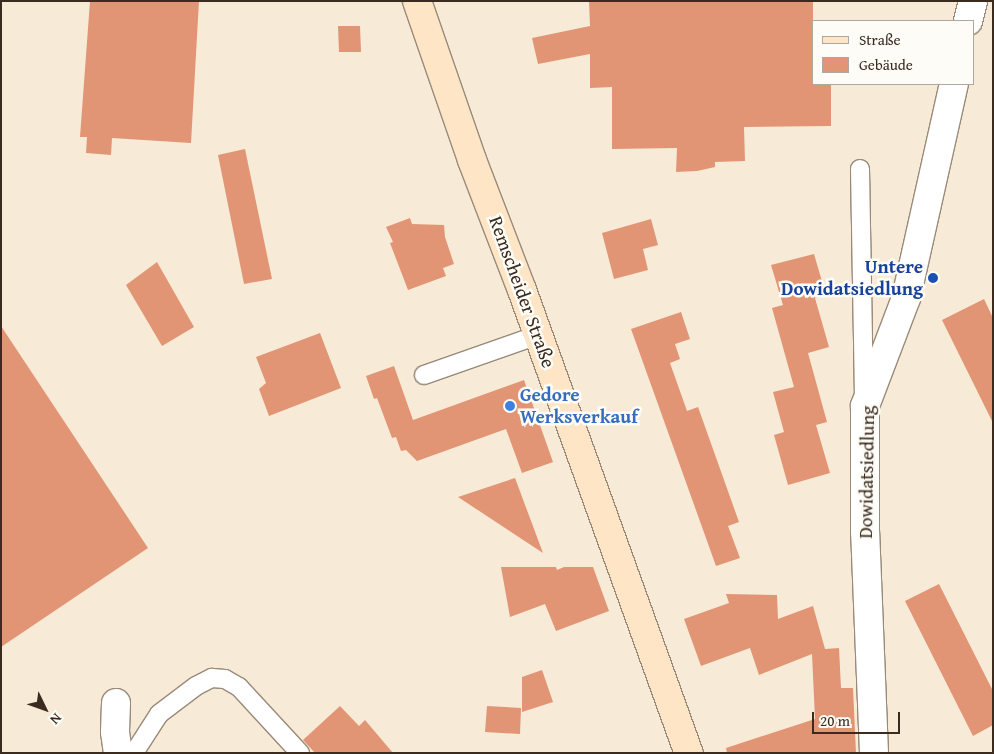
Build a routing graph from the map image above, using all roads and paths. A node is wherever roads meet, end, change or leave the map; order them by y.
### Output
1 (417, 1) edge
2 (973, 1) edge
3 (968, 20) edge
4 (954, 85) edge
5 (860, 169) dead end
6 (538, 335) junction
7 (424, 375) dead end
8 (864, 406) junction
9 (116, 703) dead end
10 (118, 753) edge
11 (134, 753) edge
12 (300, 753) edge
13 (689, 753) edge
14 (874, 753) edge

1 - 6 main road, Remscheider Straße
2 - 3 street
4 - 8 street, Dowidatsiedlung
5 - 8 lane
6 - 7 lane
6 - 13 main road, Remscheider Straße
8 - 14 street, Dowidatsiedlung
9 - 10 street
11 - 12 lane

